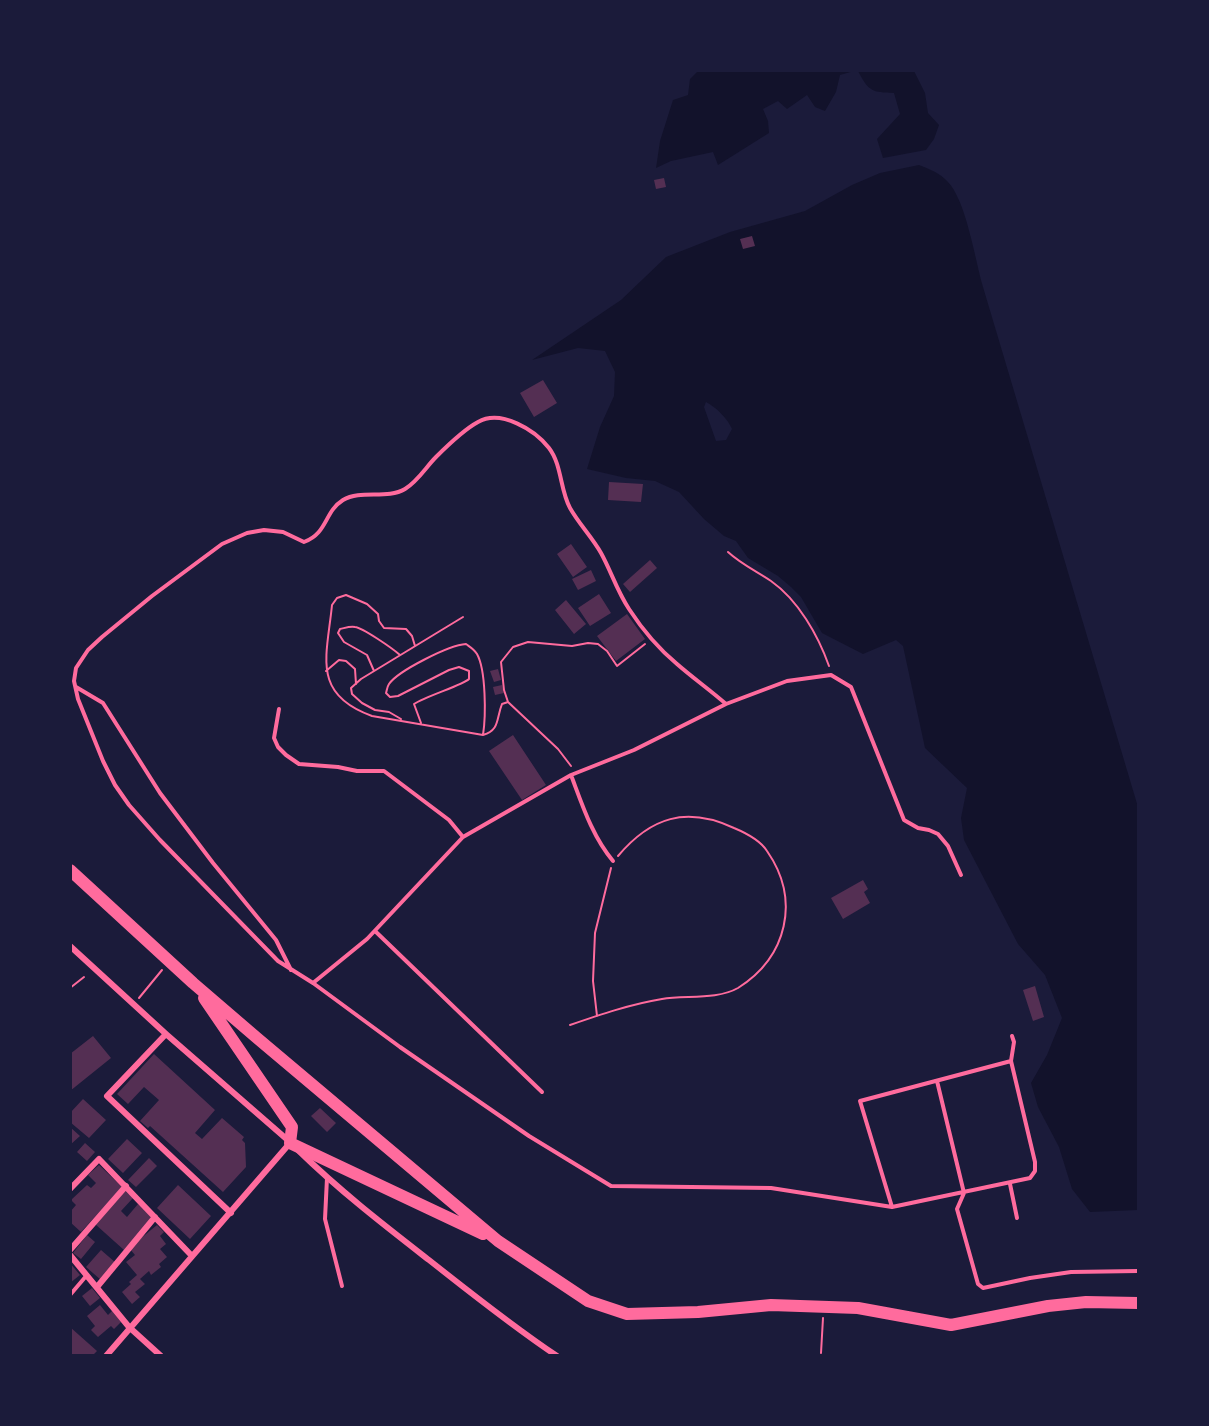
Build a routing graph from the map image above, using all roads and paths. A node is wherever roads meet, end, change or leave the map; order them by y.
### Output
1 (728, 552) dead end
2 (464, 617) dead end
3 (653, 639) junction
4 (415, 646) junction
5 (399, 655) junction
6 (326, 671) junction
7 (374, 671) junction
8 (831, 675) junction
9 (356, 684) junction
10 (76, 687) junction
11 (508, 702) junction
12 (726, 704) junction
13 (279, 709) dead end
14 (403, 721) junction
15 (421, 723) junction
16 (483, 735) junction
17 (571, 775) junction
18 (463, 837) junction
19 (613, 861) junction
20 (70, 870) edge
21 (961, 875) dead end
22 (375, 931) junction
23 (70, 946) edge
24 (162, 970) dead end
25 (291, 970) junction
26 (84, 978) dead end
27 (193, 982) junction
28 (313, 983) junction
29 (70, 988) edge
30 (139, 998) dead end
31 (597, 1016) junction
32 (570, 1025) dead end
33 (166, 1034) junction
34 (1012, 1036) dead end
35 (1011, 1061) junction
36 (936, 1081) junction
37 (542, 1092) dead end
38 (290, 1143) junction
39 (327, 1178) junction
40 (1010, 1184) junction
41 (126, 1186) junction
42 (70, 1189) edge
43 (964, 1193) junction
44 (892, 1207) junction
45 (231, 1213) junction
46 (155, 1217) junction
47 (1017, 1218) dead end
48 (498, 1241) junction
49 (70, 1253) edge
50 (192, 1257) junction
51 (1138, 1271) edge
52 (87, 1275) junction
53 (342, 1286) dead end
54 (97, 1287) junction
55 (70, 1295) edge
56 (1138, 1303) edge
57 (823, 1312) dead end
58 (129, 1328) junction
59 (821, 1353) dead end
60 (106, 1356) edge
61 (161, 1356) edge
62 (557, 1356) edge

1 - 8 path
2 - 4 path
3 - 10 lane
3 - 11 path
3 - 12 lane
4 - 5 path
4 - 6 path
5 - 7 path
5 - 7 path
6 - 9 path
6 - 14 path
7 - 9 path
8 - 12 lane
8 - 21 lane
9 - 14 path
10 - 25 lane
10 - 25 lane
11 - 16 path
11 - 17 path
12 - 17 lane
13 - 18 lane
14 - 15 path
15 - 16 path
15 - 16 path
17 - 18 lane
17 - 19 lane
18 - 22 lane
19 - 31 path
19 - 31 path
20 - 27 main road
22 - 28 lane
22 - 37 lane
23 - 33 street
24 - 30 path
25 - 28 lane
26 - 29 path
27 - 38 main road
27 - 48 main road
28 - 44 lane
31 - 32 path
33 - 38 street
33 - 45 street
34 - 35 lane
35 - 36 lane
35 - 40 lane
36 - 43 lane
36 - 44 lane
38 - 39 street
38 - 45 street
38 - 48 main road
39 - 53 lane
39 - 62 street
40 - 43 lane
40 - 47 lane
41 - 42 street
41 - 46 street
41 - 49 street
43 - 44 lane
43 - 51 lane
45 - 50 street
46 - 50 street
46 - 54 street
48 - 56 main road
49 - 52 street
50 - 58 street
52 - 54 street
52 - 55 lane
54 - 58 street
57 - 59 path
58 - 60 street
58 - 61 street

